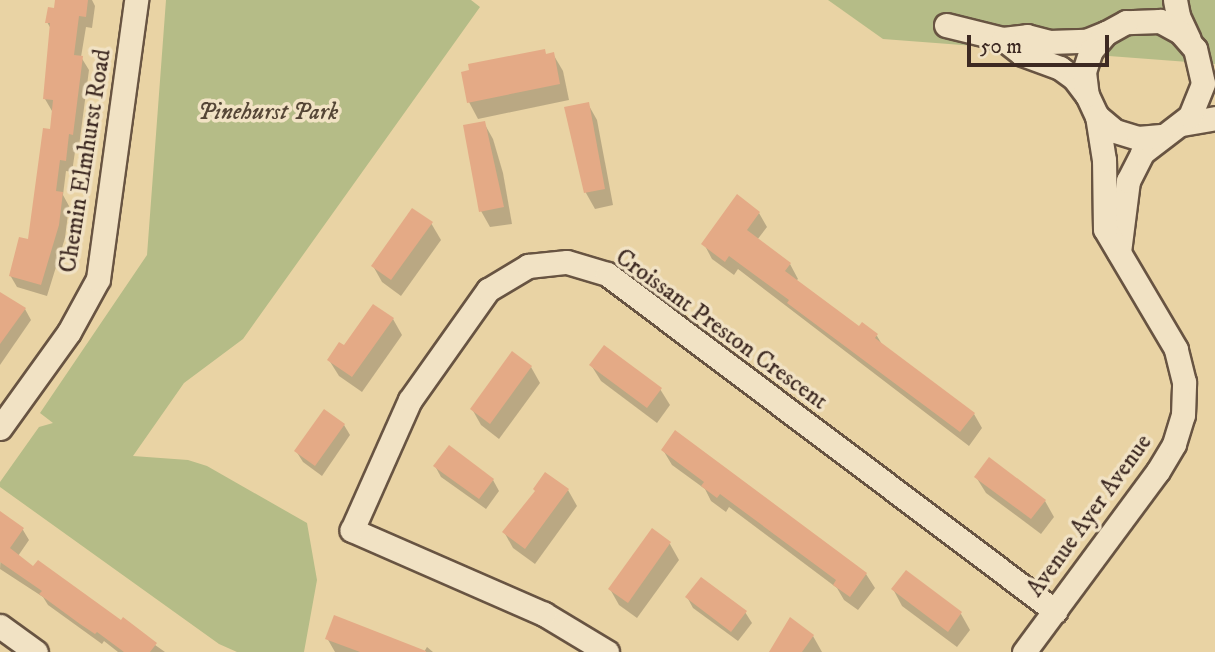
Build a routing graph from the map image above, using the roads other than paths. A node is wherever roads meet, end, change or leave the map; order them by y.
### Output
1 (136, 0) edge
2 (1140, 0) edge
3 (1175, 0) edge
4 (946, 25) dead end
5 (1116, 27) junction
6 (1003, 39) junction
7 (1189, 40) junction
8 (1208, 67) edge
9 (1087, 95) junction
10 (1097, 116) junction
11 (1215, 118) edge
12 (1182, 124) junction
13 (1161, 136) junction
14 (1119, 252) junction
15 (0, 428) edge
16 (1055, 611) junction
17 (0, 626) edge
18 (36, 652) edge
19 (607, 652) edge
20 (1024, 652) edge

1 - 15 street, Chemin Elmhurst Road
2 - 5 street
3 - 7 street
4 - 6 street
5 - 6 street
5 - 7 street
5 - 9 street
6 - 9 street
7 - 8 street
8 - 12 street
9 - 10 street
10 - 13 street
10 - 14 street, Avenue Ayer Avenue
11 - 12 street
12 - 13 street
13 - 14 street
14 - 16 street, Avenue Ayer Avenue
16 - 19 street, Croissant Preston Crescent
16 - 20 street, Avenue Ayer Avenue
17 - 18 street

